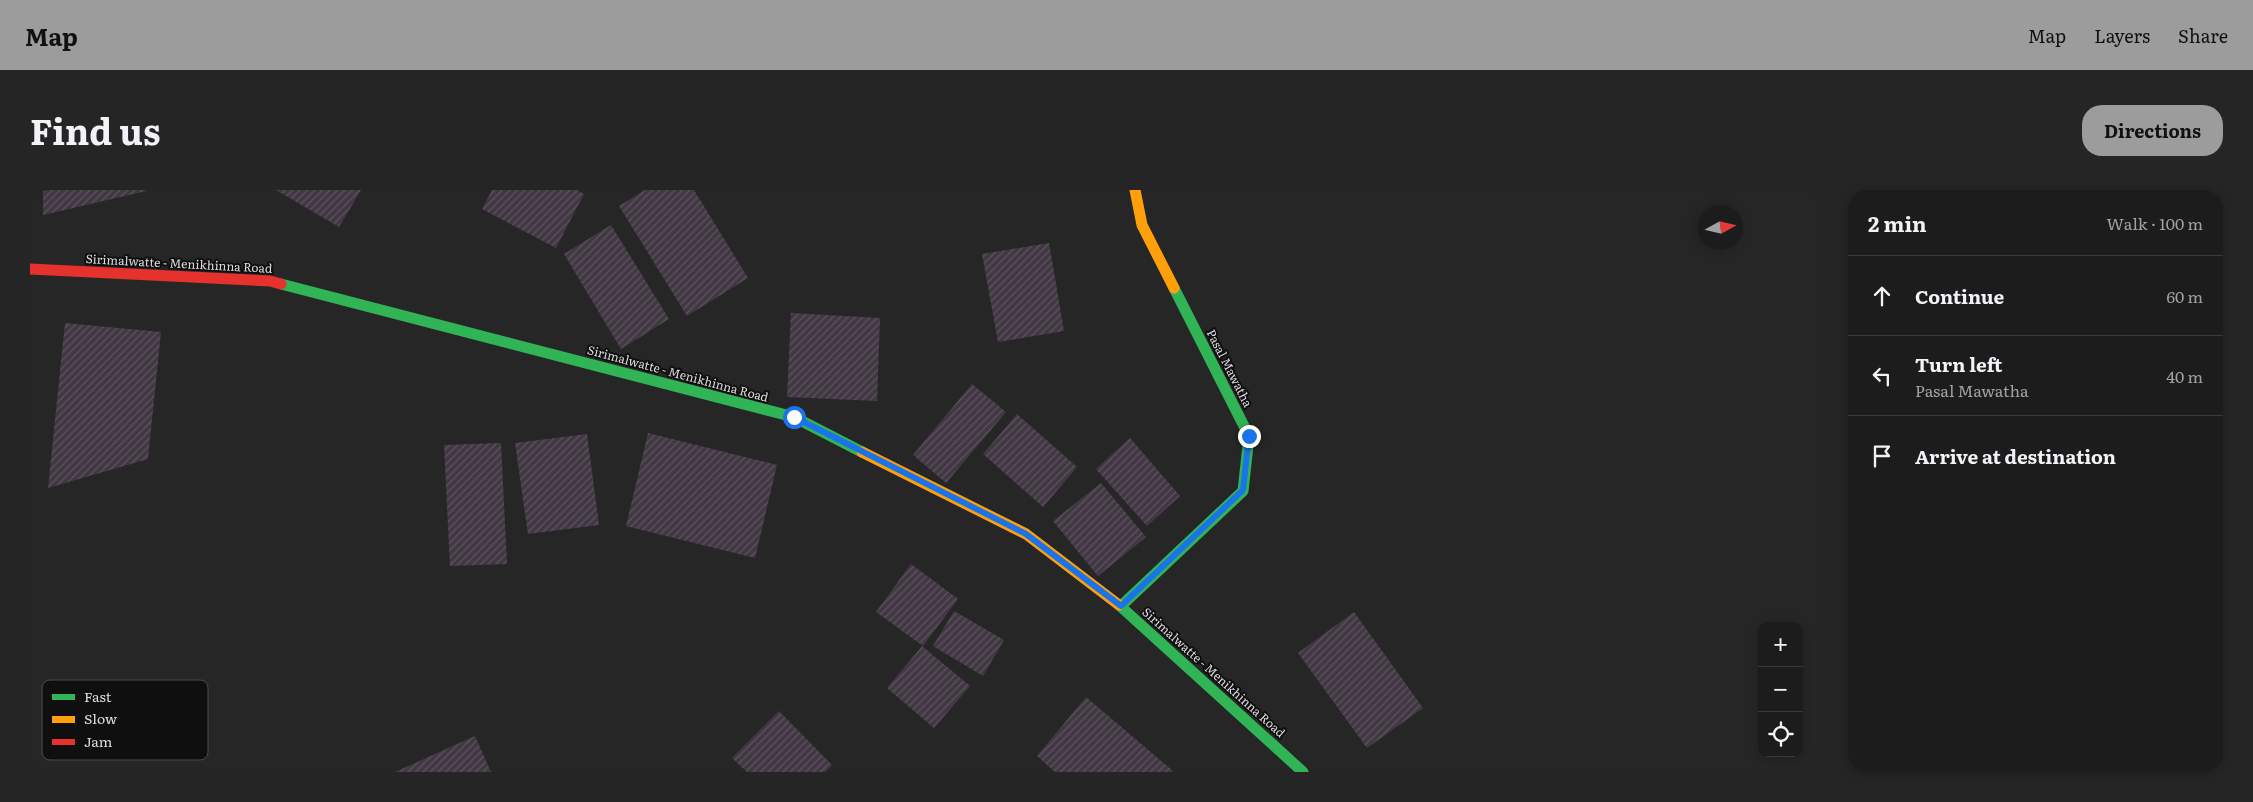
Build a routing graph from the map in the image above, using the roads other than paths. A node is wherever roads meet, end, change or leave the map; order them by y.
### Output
1 (1135, 190) edge
2 (30, 269) edge
3 (1121, 606) junction
4 (1303, 772) edge

1 - 3 street, Pasal Mawatha
2 - 3 street, Sirimalwatte - Menikhinna Road
3 - 4 street, Sirimalwatte - Menikhinna Road

